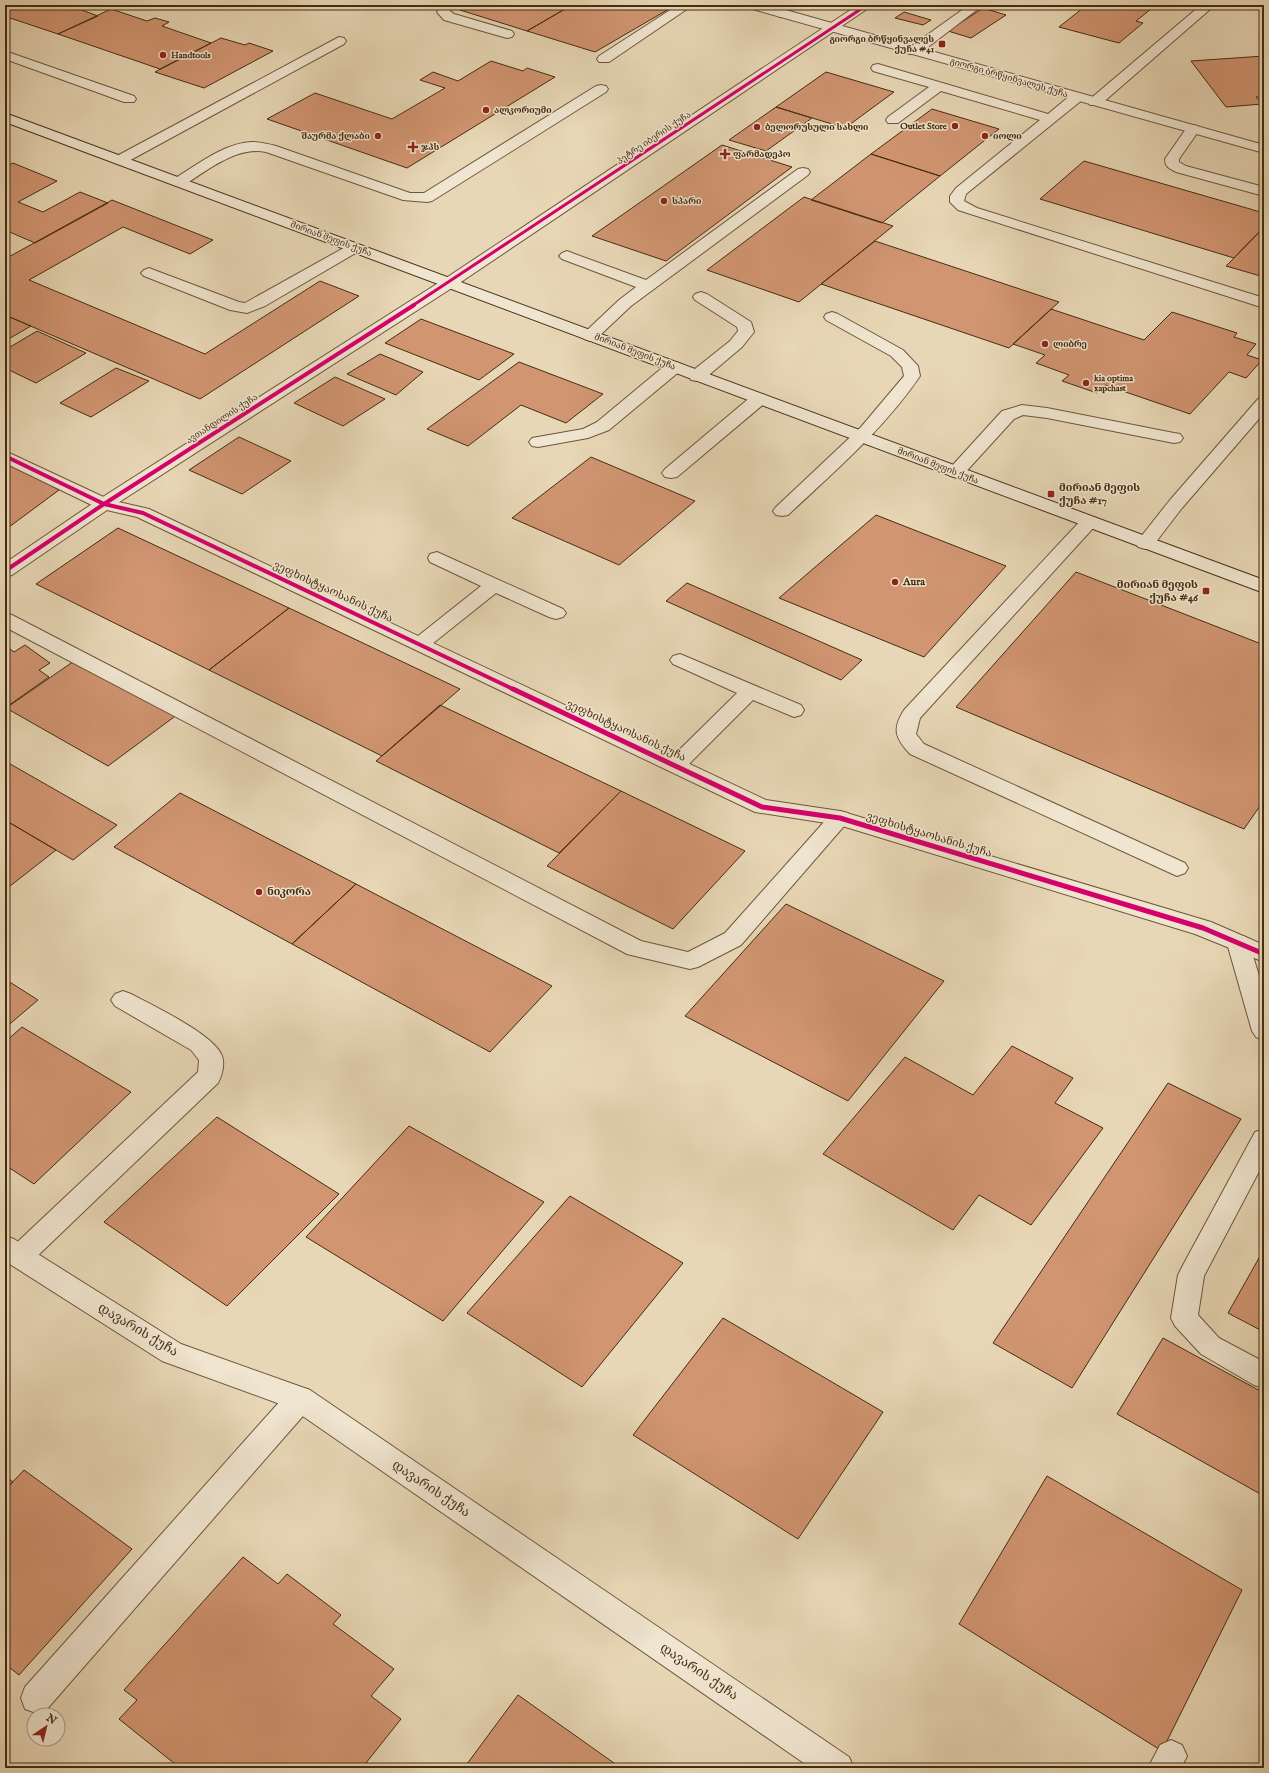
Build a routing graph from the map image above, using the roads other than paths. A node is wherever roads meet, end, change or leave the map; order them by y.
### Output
1 (448, 5) edge
2 (687, 5) edge
3 (754, 5) edge
4 (867, 5) edge
5 (977, 5) edge
6 (1209, 5) edge
7 (781, 9) edge
8 (833, 28) junction
9 (506, 34) dead end
10 (339, 41) dead end
11 (914, 51) junction
12 (5, 55) edge
13 (604, 59) dead end
14 (878, 68) dead end
15 (939, 86) junction
16 (601, 89) dead end
17 (1077, 97) junction
18 (129, 99) dead end
19 (1095, 102) junction
20 (5, 118) edge
21 (1050, 118) junction
22 (893, 120) dead end
23 (1193, 129) junction
24 (1264, 149) edge
25 (120, 160) junction
26 (803, 172) dead end
27 (179, 182) junction
28 (1264, 192) edge
29 (354, 248) junction
30 (567, 256) dead end
31 (149, 273) dead end
32 (450, 283) junction
33 (648, 286) junction
34 (701, 297) dead end
35 (1264, 303) edge
36 (832, 317) dead end
37 (590, 336) junction
38 (674, 367) junction
39 (697, 376) junction
40 (759, 399) junction
41 (1264, 403) edge
42 (862, 437) junction
43 (1174, 438) dead end
44 (538, 442) dead end
45 (5, 456) edge
46 (956, 472) junction
47 (671, 473) dead end
48 (104, 504) junction
49 (782, 511) dead end
50 (1089, 522) junction
51 (1145, 543) junction
52 (437, 558) dead end
53 (5, 571) edge
54 (494, 585) junction
55 (1264, 587) edge
56 (556, 613) dead end
57 (5, 619) edge
58 (420, 644) junction
59 (680, 660) dead end
60 (750, 691) junction
61 (794, 710) dead end
62 (676, 766) junction
63 (840, 818) junction
64 (1177, 868) dead end
65 (1238, 943) junction
66 (1264, 954) edge
67 (123, 1000) dead end
68 (1264, 1031) edge
69 (1264, 1138) edge
70 (12, 1251) edge
71 (1264, 1376) edge
72 (300, 1398) junction
73 (36, 1698) dead end
74 (838, 1768) edge

1 - 9 street
2 - 13 street
3 - 7 street, გიორგი ბრწყინვალეს ქუჩა
4 - 8 street, პეტრე იბერის ქუჩა
5 - 11 street
6 - 19 street
7 - 8 street, გიორგი ბრწყინვალეს ქუჩა
8 - 11 street, გიორგი ბრწყინვალეს ქუჩა
8 - 32 street, პეტრე იბერის ქუჩა
10 - 25 street
11 - 17 street, გიორგი ბრწყინვალეს ქუჩა
12 - 18 street
14 - 15 street
15 - 21 street
15 - 22 street
16 - 27 street
17 - 19 street, გიორგი ბრწყინვალეს ქუჩა
17 - 21 street
19 - 23 street, გიორგი ბრწყინვალეს ქუჩა
20 - 25 street, მირიან მეფის ქუჩა
21 - 35 street
23 - 24 street, გიორგი ბრწყინვალეს ქუჩა
23 - 28 street
25 - 27 street, მირიან მეფის ქუჩა
26 - 33 street
27 - 29 street, მირიან მეფის ქუჩა
29 - 31 street
29 - 32 street, მირიან მეფის ქუჩა
30 - 33 street
32 - 37 street, მირიან მეფის ქუჩა
32 - 48 street, ავთანდილის ქუჩა
33 - 37 street
34 - 39 street
36 - 42 street
37 - 38 street, მირიან მეფის ქუჩა
38 - 39 street, მირიან მეფის ქუჩა
38 - 44 street
39 - 40 street, მირიან მეფის ქუჩა
40 - 42 street, მირიან მეფის ქუჩა
40 - 47 street
41 - 51 street
42 - 46 street, მირიან მეფის ქუჩა
42 - 49 street
43 - 46 street
45 - 48 street, ვეფხისტყაოსანის ქუჩა
46 - 50 street, მირიან მეფის ქუჩა
48 - 53 street, ავთანდილის ქუჩა
48 - 58 street, ვეფხისტყაოსანის ქუჩა
50 - 51 street, მირიან მეფის ქუჩა
50 - 64 street
51 - 55 street, მირიან მეფის ქუჩა
52 - 54 street
54 - 56 street
54 - 58 street
57 - 63 street
58 - 62 street, ვეფხისტყაოსანის ქუჩა
59 - 60 street
60 - 61 street
60 - 62 street
62 - 63 street, ვეფხისტყაოსანის ქუჩა
63 - 65 street, ვეფხისტყაოსანის ქუჩა
65 - 66 street, ვეფხისტყაოსანის ქუჩა
65 - 68 street
67 - 70 street
69 - 71 street
70 - 72 street, დავარის ქუჩა
72 - 73 street
72 - 74 street, დავარის ქუჩა

